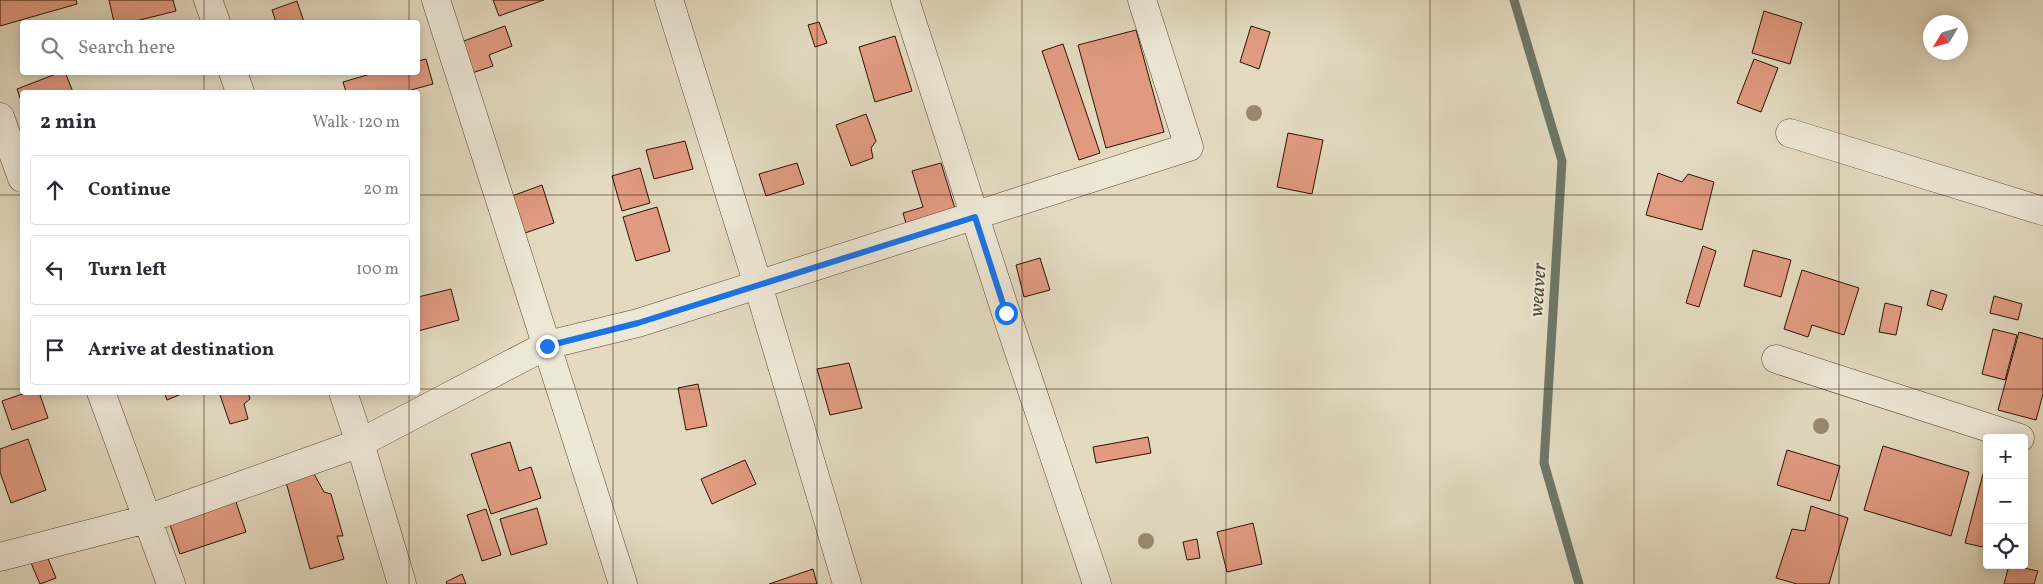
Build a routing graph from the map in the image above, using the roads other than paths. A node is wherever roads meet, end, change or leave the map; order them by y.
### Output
1 (208, 0) edge
2 (436, 0) edge
3 (669, 0) edge
4 (905, 0) edge
5 (1142, 0) edge
6 (215, 20) edge
7 (234, 75) edge
8 (239, 90) edge
9 (0, 117) edge
10 (1790, 133) dead end
11 (20, 172) edge
12 (2043, 211) edge
13 (975, 217) junction
14 (758, 286) junction
15 (547, 346) junction
16 (1776, 359) dead end
17 (102, 395) edge
18 (344, 395) edge
19 (2008, 434) edge
20 (2028, 440) edge
21 (360, 443) junction
22 (2043, 445) edge
23 (147, 519) junction
24 (0, 557) edge
25 (171, 584) edge
26 (402, 584) edge
27 (623, 584) edge
28 (847, 584) edge
29 (1097, 584) edge

1 - 6 street
2 - 15 street
3 - 14 street
4 - 13 street
5 - 13 street
7 - 8 street
9 - 11 street
10 - 12 street
13 - 14 street
13 - 29 street
14 - 15 street
14 - 28 street
15 - 21 street
15 - 27 street
16 - 19 street
17 - 23 street
18 - 21 street
20 - 22 street
21 - 23 street
21 - 26 street
23 - 24 street
23 - 25 street

